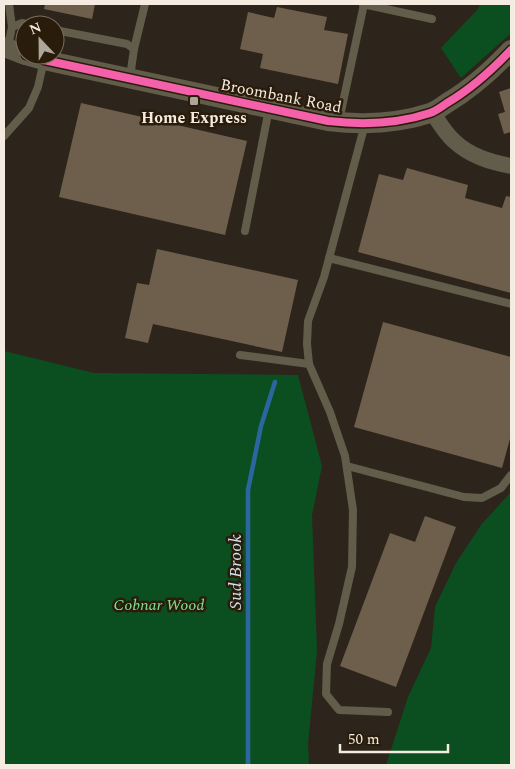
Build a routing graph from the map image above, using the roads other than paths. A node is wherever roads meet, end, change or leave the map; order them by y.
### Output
1 (9, 4) edge
2 (145, 4) edge
3 (364, 4) edge
4 (432, 19) dead end
5 (15, 26) edge
6 (12, 27) junction
7 (65, 32) edge
8 (15, 36) edge
9 (134, 49) junction
10 (511, 50) edge
11 (65, 63) edge
12 (27, 65) edge
13 (130, 79) junction
14 (269, 109) junction
15 (432, 112) junction
16 (338, 123) junction
17 (365, 124) junction
18 (4, 136) edge
19 (511, 166) edge
20 (245, 231) dead end
21 (329, 258) junction
22 (511, 304) edge
23 (240, 355) dead end
24 (309, 364) junction
25 (347, 466) junction
26 (511, 476) edge
27 (388, 712) dead end

1 - 6 lane
2 - 9 lane
3 - 4 lane
3 - 16 lane
5 - 6 lane
6 - 8 lane
7 - 9 lane
9 - 13 lane
10 - 15 street, Broombank Road
11 - 13 street, Broombank Road
12 - 18 lane
13 - 14 street, Broombank Road
14 - 16 street, Broombank Road
14 - 20 lane
15 - 17 street, Broombank Road
15 - 19 street
16 - 17 street, Broombank Road
17 - 21 lane
21 - 22 lane
21 - 24 lane
23 - 24 lane
24 - 25 lane
25 - 26 lane
25 - 27 lane

